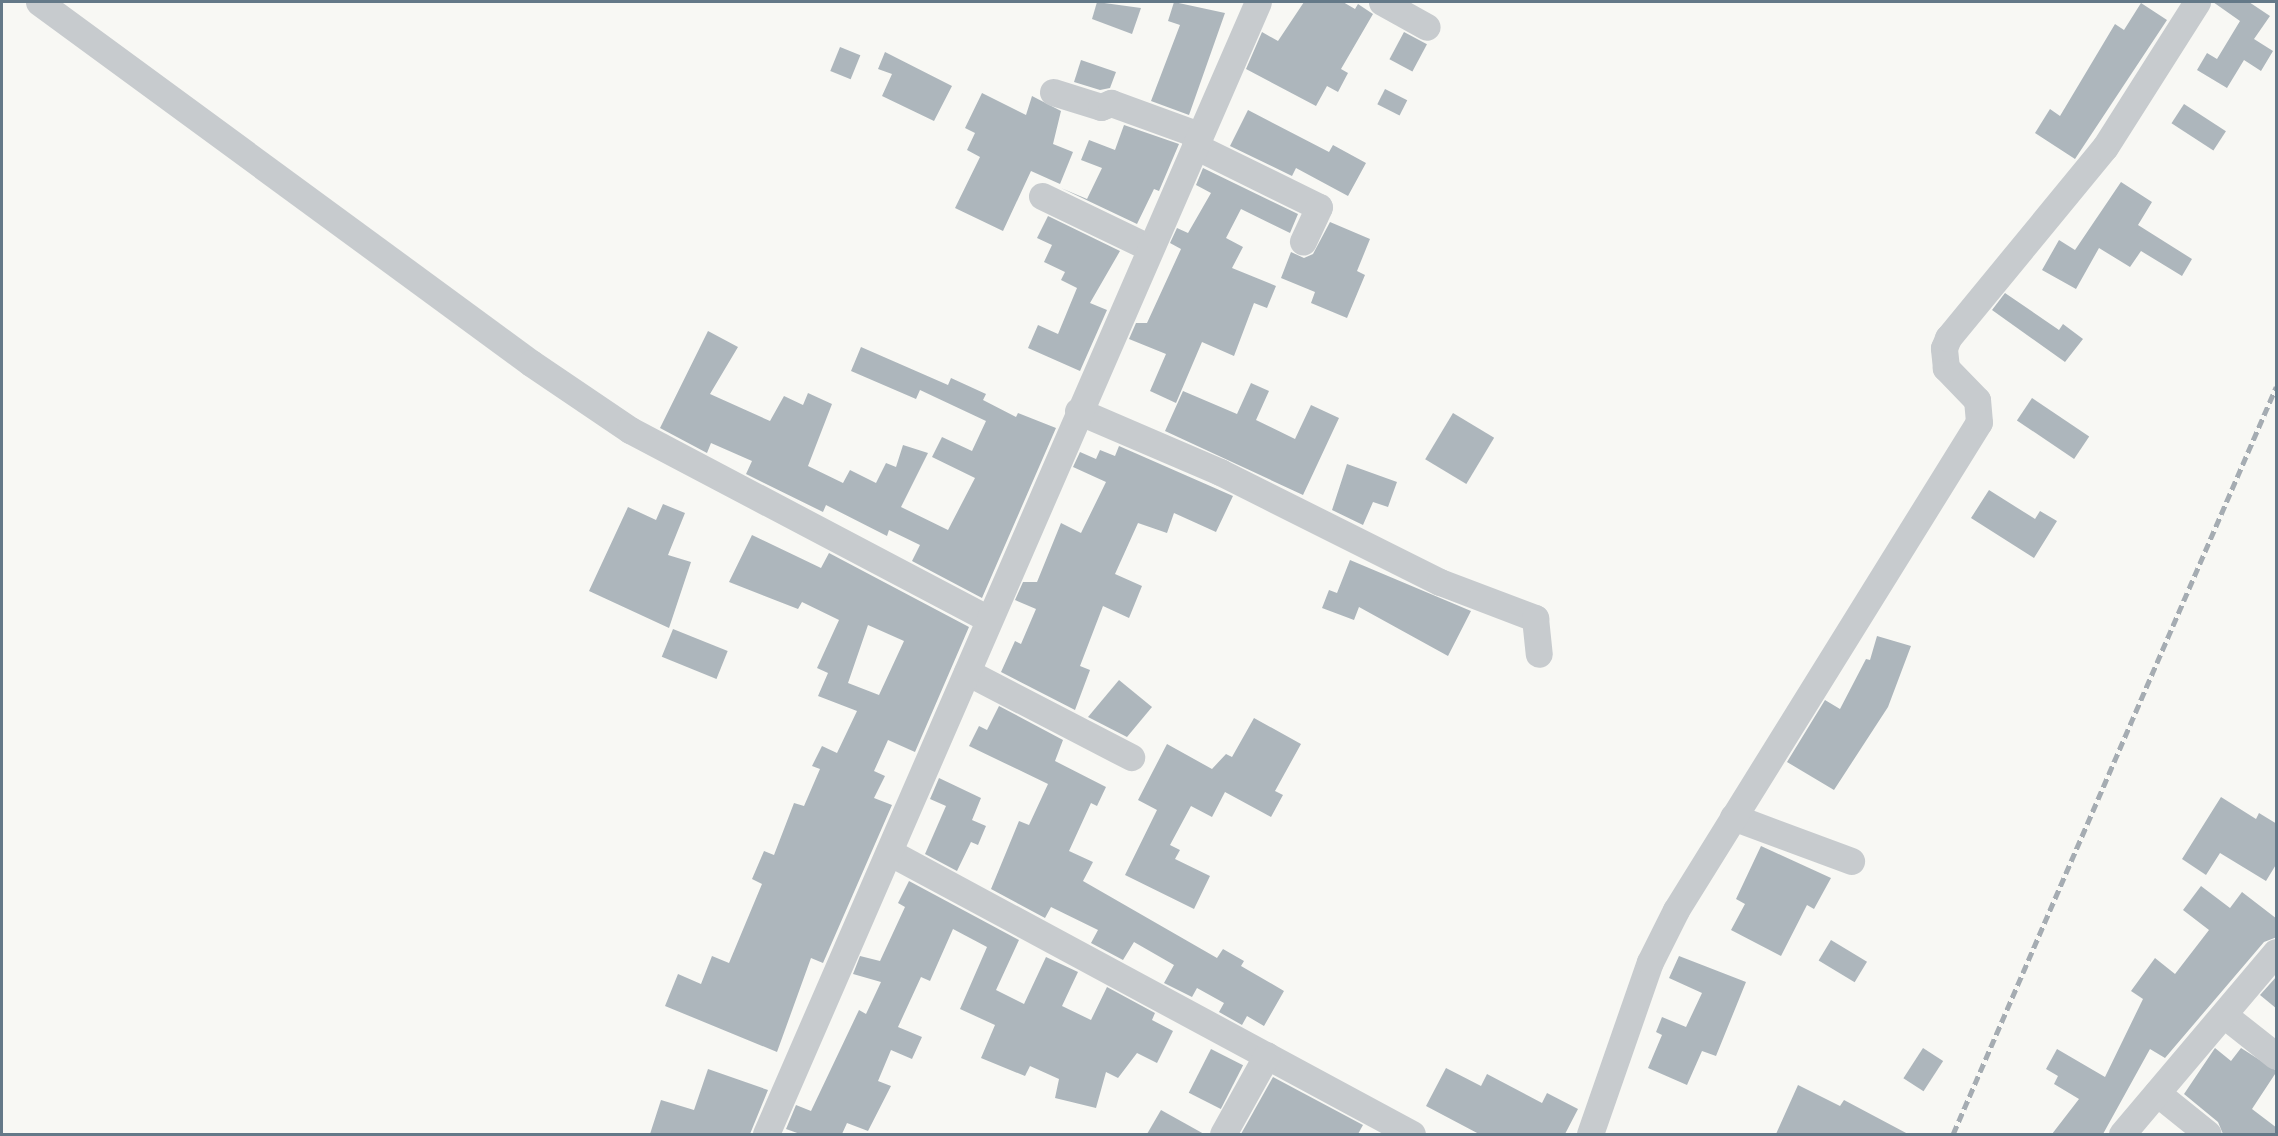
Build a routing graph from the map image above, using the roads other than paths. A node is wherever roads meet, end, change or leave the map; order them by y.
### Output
1 (39, 2) edge
2 (1258, 2) edge
3 (1382, 2) edge
4 (2197, 2) edge
5 (1427, 27) dead end
6 (1053, 92) dead end
7 (1197, 141) junction
8 (1042, 196) dead end
9 (1303, 242) dead end
10 (1148, 247) junction
11 (1078, 411) junction
12 (988, 620) junction
13 (1539, 654) dead end
14 (967, 672) junction
15 (1131, 757) dead end
16 (1733, 817) junction
17 (889, 852) junction
18 (1851, 861) dead end
19 (2277, 952) edge
20 (2224, 1015) junction
21 (1267, 1055) junction
22 (2277, 1056) edge
23 (2157, 1094) junction
24 (1370, 1125) edge
25 (766, 1134) edge
26 (1223, 1134) edge
27 (1412, 1134) edge
28 (1590, 1134) edge
29 (2122, 1134) edge
30 (2208, 1134) edge

1 - 12 street
2 - 7 street
3 - 5 street
4 - 16 street
6 - 7 street
7 - 9 street
7 - 10 street
8 - 10 street
10 - 11 street
11 - 12 street
11 - 13 street
12 - 14 street
14 - 15 street
14 - 17 street
16 - 18 street
16 - 28 street
17 - 21 street
17 - 25 street
19 - 20 street
20 - 22 street
20 - 23 street
21 - 24 street
21 - 26 street
23 - 29 street
23 - 30 street
24 - 27 street

